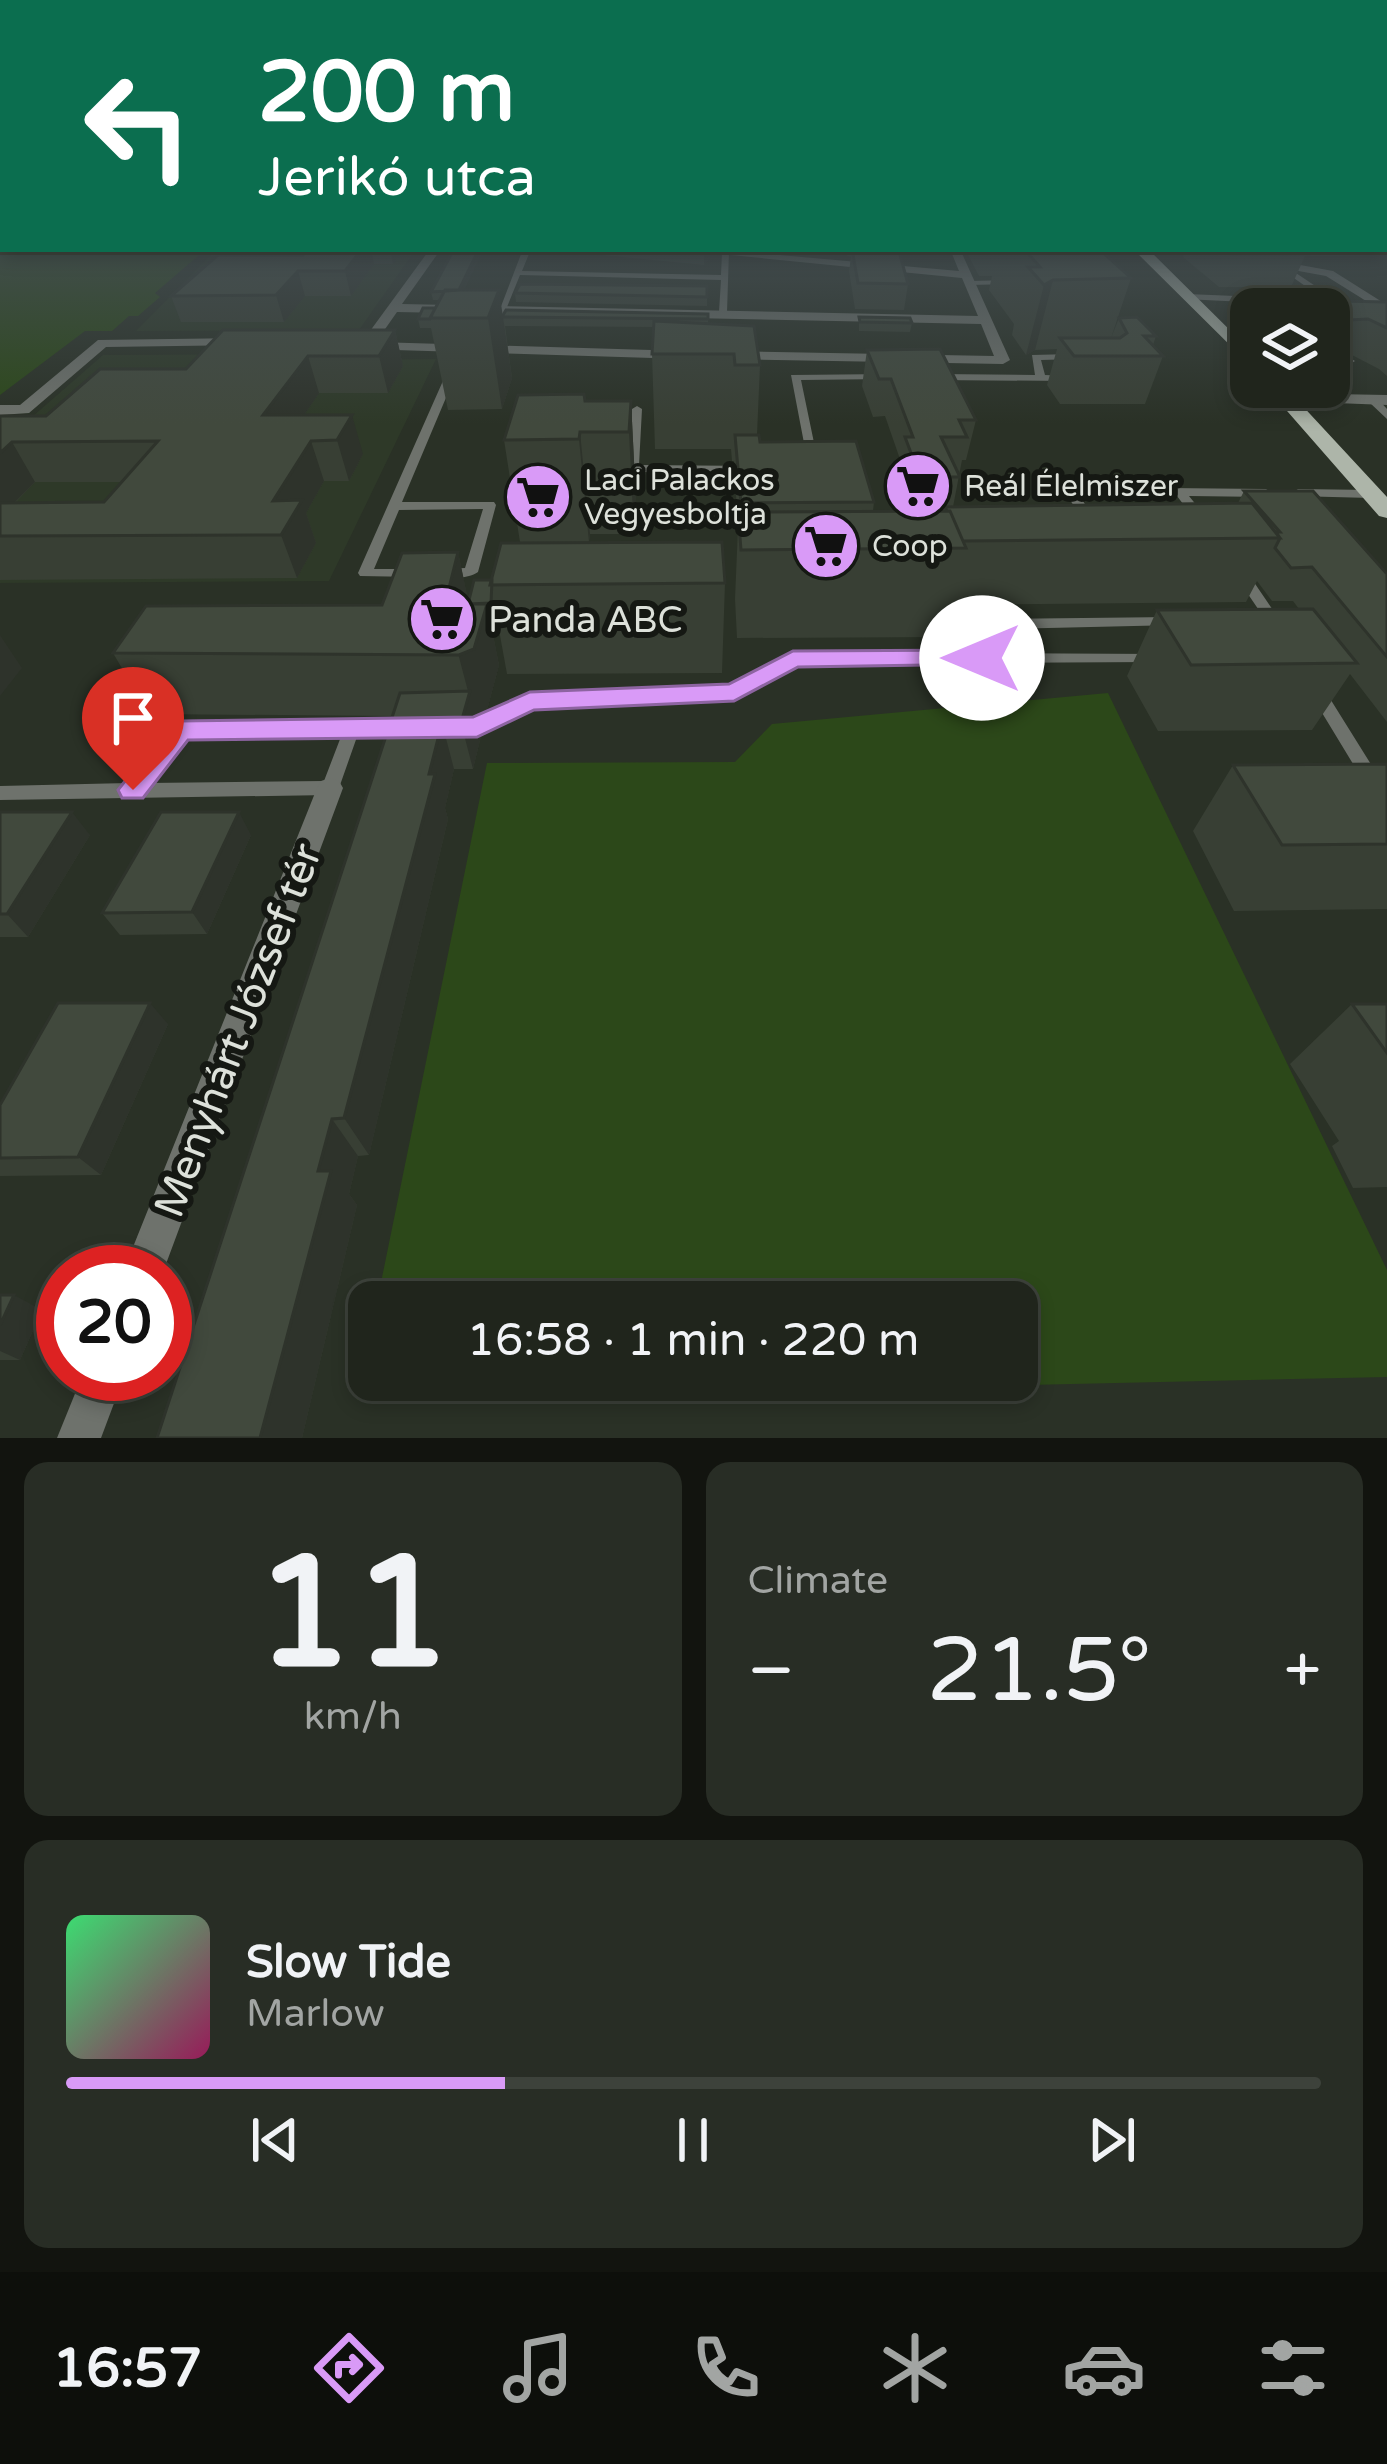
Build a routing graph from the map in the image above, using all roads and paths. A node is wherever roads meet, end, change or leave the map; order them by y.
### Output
1 (407, 290) edge
2 (510, 290) edge
3 (724, 290) edge
4 (973, 290) edge
5 (1017, 290) edge
6 (1179, 290) edge
7 (1356, 290) edge
8 (992, 292) dead end
9 (1186, 297) junction
10 (1230, 299) edge
11 (394, 308) junction
12 (503, 308) junction
13 (1387, 310) edge
14 (723, 312) junction
15 (1350, 313) edge
16 (985, 320) junction
17 (1387, 326) edge
18 (1230, 340) edge
19 (258, 342) edge
20 (346, 342) edge
21 (369, 342) junction
22 (461, 351) junction
23 (791, 356) junction
24 (1091, 357) edge
25 (894, 376) edge
26 (915, 376) edge
27 (795, 377) junction
28 (1041, 378) junction
29 (1082, 378) edge
30 (1350, 398) edge
31 (1380, 400) edge
32 (1295, 408) edge
33 (0, 410) edge
34 (637, 410) dead end
35 (1387, 416) edge
36 (620, 447) junction
37 (602, 468) junction
38 (633, 468) junction
39 (767, 470) edge
40 (791, 470) edge
41 (599, 488) edge
42 (632, 488) edge
43 (1180, 491) junction
44 (1382, 500) edge
45 (394, 506) junction
46 (1110, 521) edge
47 (1181, 522) edge
48 (1236, 566) edge
49 (1198, 622) edge
50 (1286, 641) edge
51 (1166, 657) edge
52 (982, 658) junction
53 (1309, 679) edge
54 (352, 729) junction
55 (330, 788) junction
56 (133, 790) junction
57 (0, 793) edge
58 (1386, 802) edge
59 (153, 1245) edge
60 (94, 1401) edge
61 (80, 1438) edge

1 - 11 street
2 - 12 lane
3 - 14 lane
4 - 16 street
5 - 8 lane
6 - 9 main road
7 - 13 street
9 - 10 lane
9 - 18 main road
11 - 12 street
11 - 21 street
12 - 14 street
14 - 16 street
15 - 17 lane
16 - 23 street
19 - 33 street
20 - 21 street
21 - 22 street
22 - 23 street
22 - 45 lane
23 - 27 lane
24 - 28 lane
25 - 27 lane
26 - 28 lane
27 - 40 lane
28 - 29 lane
30 - 31 street
31 - 35 lane
32 - 44 main road
34 - 36 lane
36 - 37 lane
36 - 38 lane
37 - 38 lane
37 - 41 lane
38 - 39 lane
38 - 42 lane
43 - 44 lane
43 - 46 lane
43 - 47 lane
45 - 45 lane
48 - 50 lane
49 - 52 lane
51 - 52 lane
52 - 54 lane
53 - 58 lane
54 - 55 lane
54 - 56 lane
55 - 56 lane
55 - 59 street, Menyhárt József tér
56 - 57 lane
60 - 61 street

